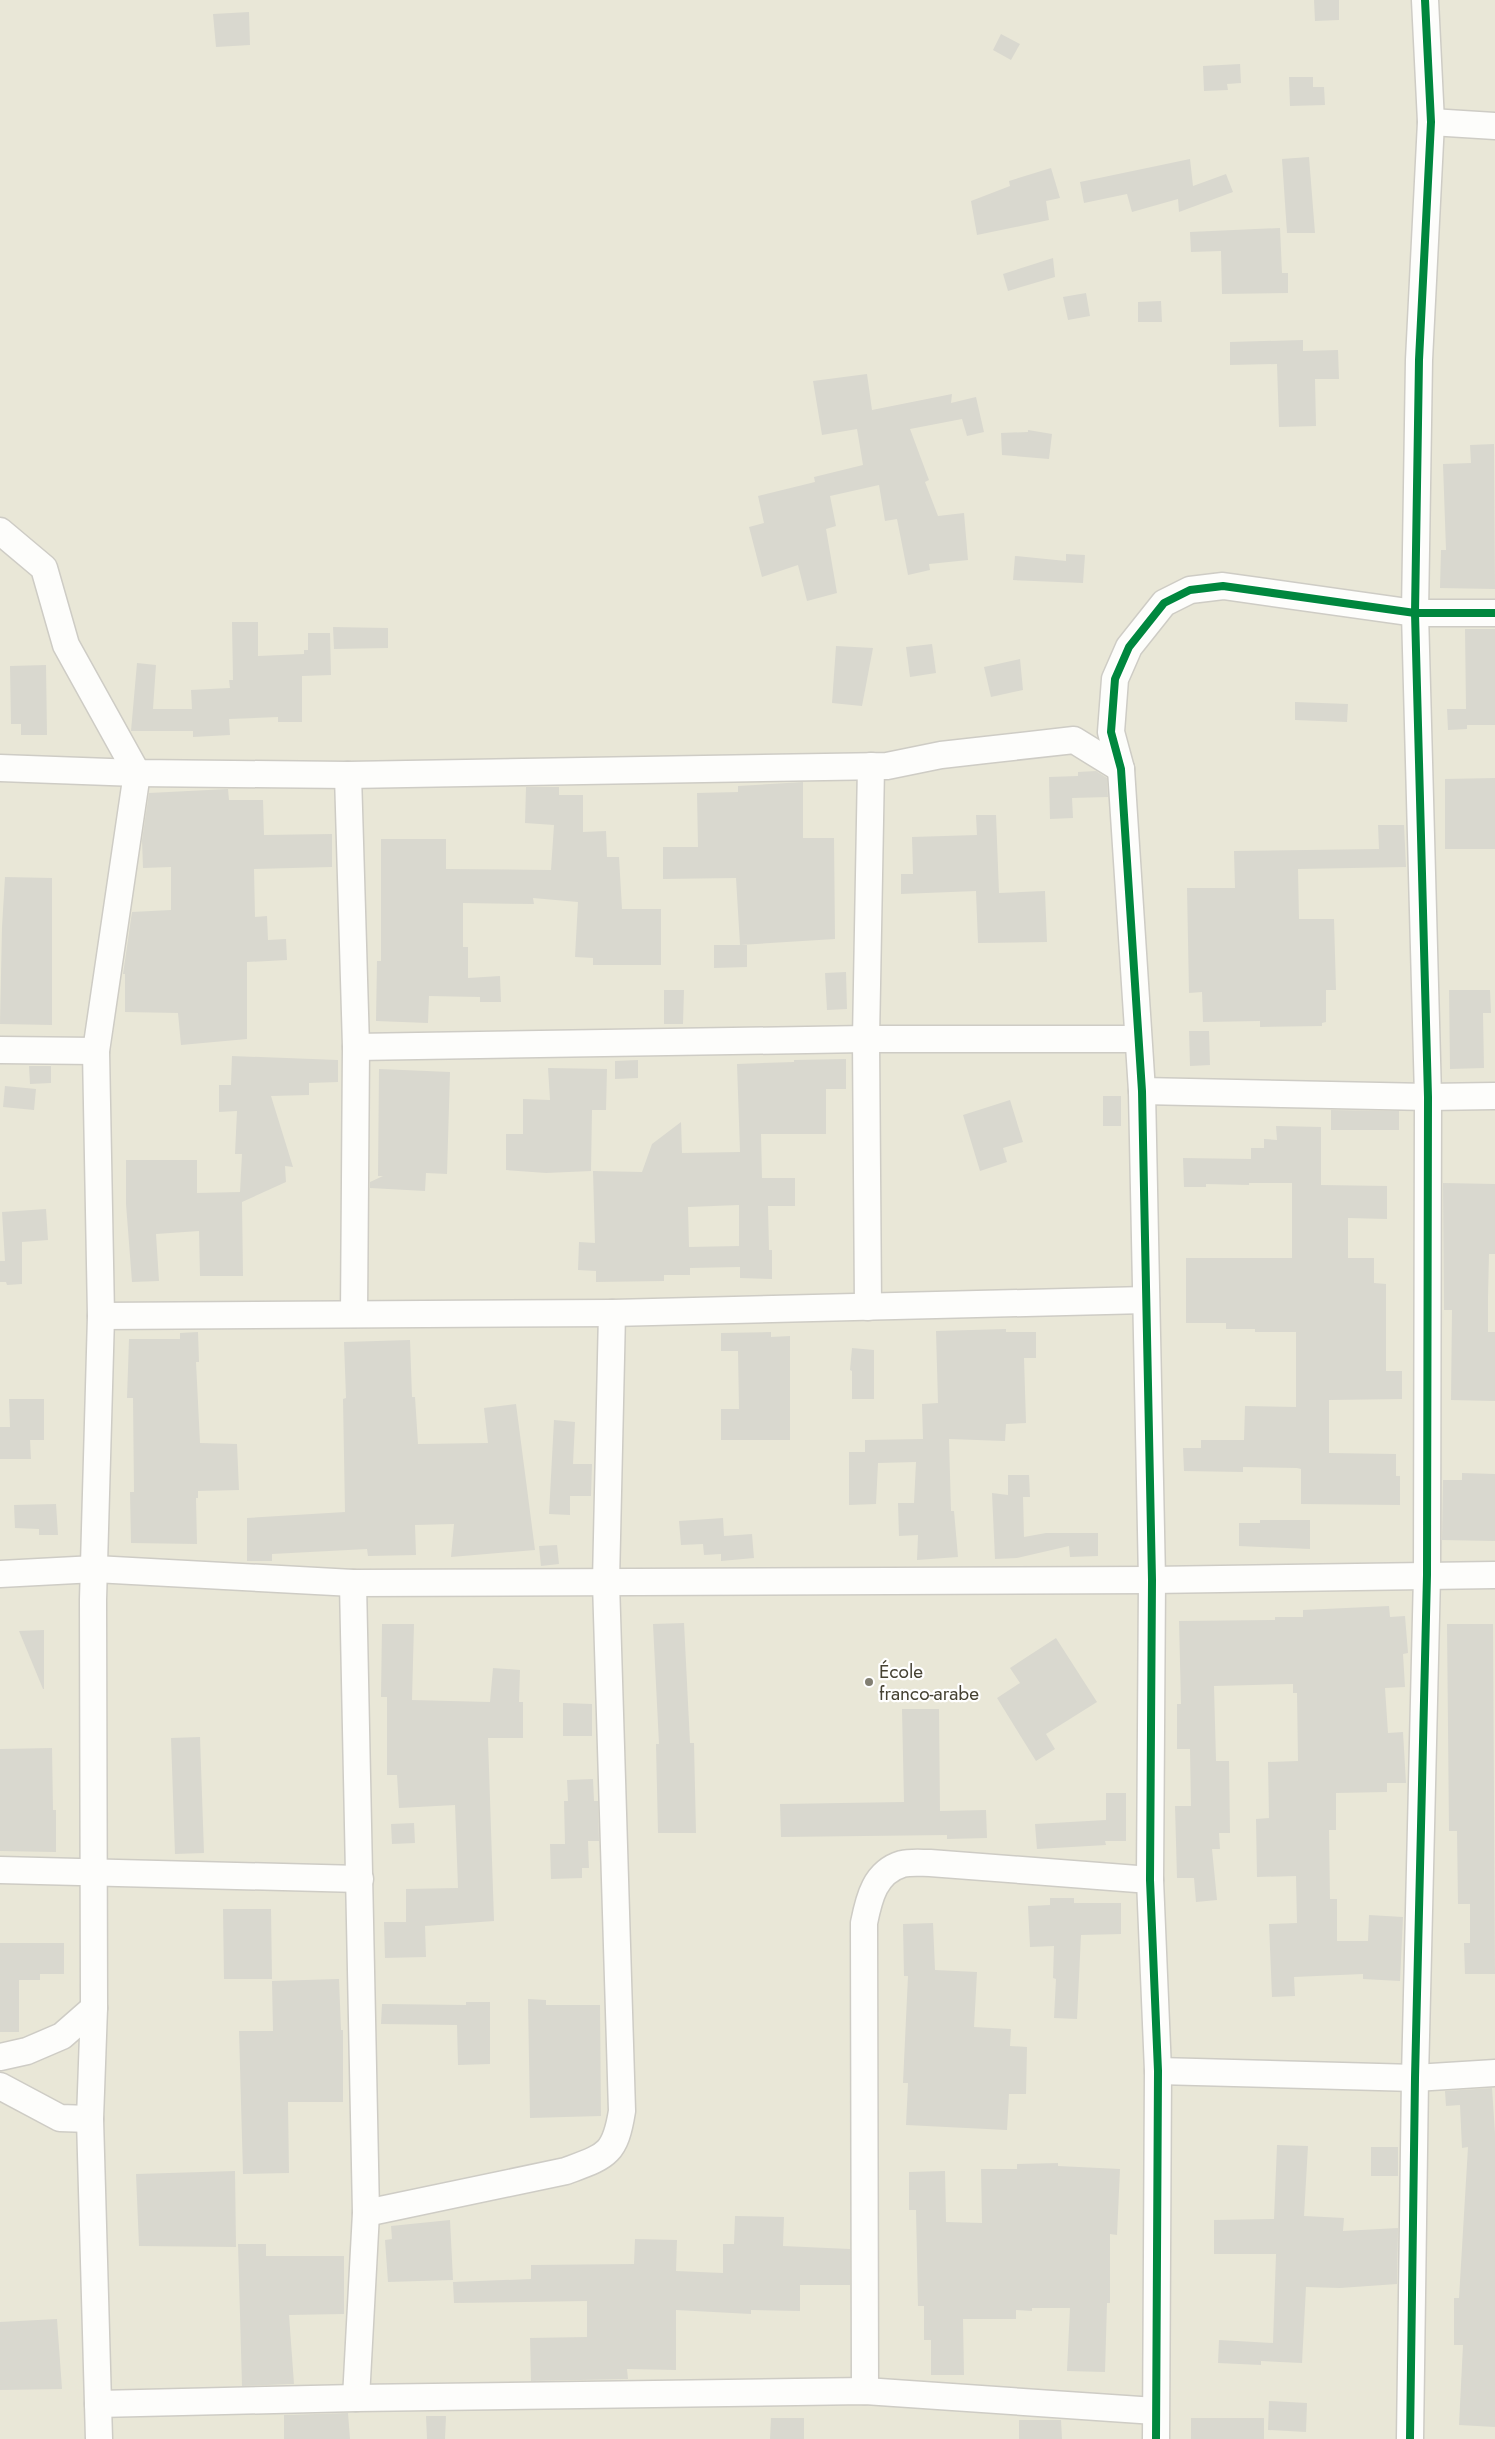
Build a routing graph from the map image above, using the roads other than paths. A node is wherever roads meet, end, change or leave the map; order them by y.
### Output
1 (1425, 0) edge
2 (1432, 122) junction
3 (1495, 126) edge
4 (0, 531) edge
5 (1495, 613) edge
6 (1415, 614) junction
7 (871, 766) junction
8 (0, 768) edge
9 (1120, 769) junction
10 (137, 773) junction
11 (348, 775) junction
12 (866, 1039) junction
13 (1138, 1039) junction
14 (356, 1047) junction
15 (0, 1050) edge
16 (96, 1051) junction
17 (1142, 1090) junction
18 (1495, 1096) edge
19 (1428, 1097) junction
20 (1146, 1300) junction
21 (868, 1306) junction
22 (612, 1313) junction
23 (354, 1314) junction
24 (101, 1316) junction
25 (95, 1569) junction
26 (0, 1574) edge
27 (1427, 1575) junction
28 (1495, 1575) edge
29 (1152, 1580) junction
30 (606, 1582) junction
31 (354, 1583) junction
32 (0, 1870) edge
33 (93, 1872) junction
34 (360, 1879) junction
35 (1150, 1880) junction
36 (94, 2008) junction
37 (0, 2057) edge
38 (1158, 2071) junction
39 (1495, 2073) edge
40 (1415, 2078) junction
41 (0, 2086) edge
42 (90, 2119) junction
43 (366, 2214) junction
44 (865, 2391) junction
45 (356, 2398) junction
46 (98, 2404) junction
47 (1155, 2411) junction
48 (99, 2439) edge
49 (1156, 2439) edge
50 (1410, 2439) edge

1 - 2 street
2 - 3 street
2 - 6 street
4 - 10 street
5 - 6 street
6 - 9 street
6 - 19 street
7 - 9 street
7 - 11 street
7 - 12 street
8 - 10 street
9 - 13 street
10 - 11 street
10 - 16 street
11 - 14 street
12 - 13 street
12 - 14 street
12 - 21 street
13 - 17 street
14 - 23 street
15 - 16 street
16 - 24 street
17 - 19 street
17 - 20 street
18 - 19 street
19 - 27 street
20 - 21 street
20 - 29 street
21 - 22 street
22 - 23 street
22 - 30 street
23 - 24 street
24 - 25 street
25 - 26 street
25 - 31 street
25 - 33 street
27 - 28 street
27 - 29 street
27 - 40 street
29 - 30 street
29 - 35 street
30 - 31 street
30 - 43 street
31 - 34 street
32 - 33 street
33 - 34 street
33 - 36 street
34 - 43 street
35 - 38 street
35 - 44 street
36 - 37 street
36 - 42 street
38 - 40 street
38 - 47 street
39 - 40 street
40 - 50 street
41 - 42 street
42 - 46 street
43 - 45 street
44 - 45 street
44 - 47 street
45 - 46 street
46 - 48 street
47 - 49 street

